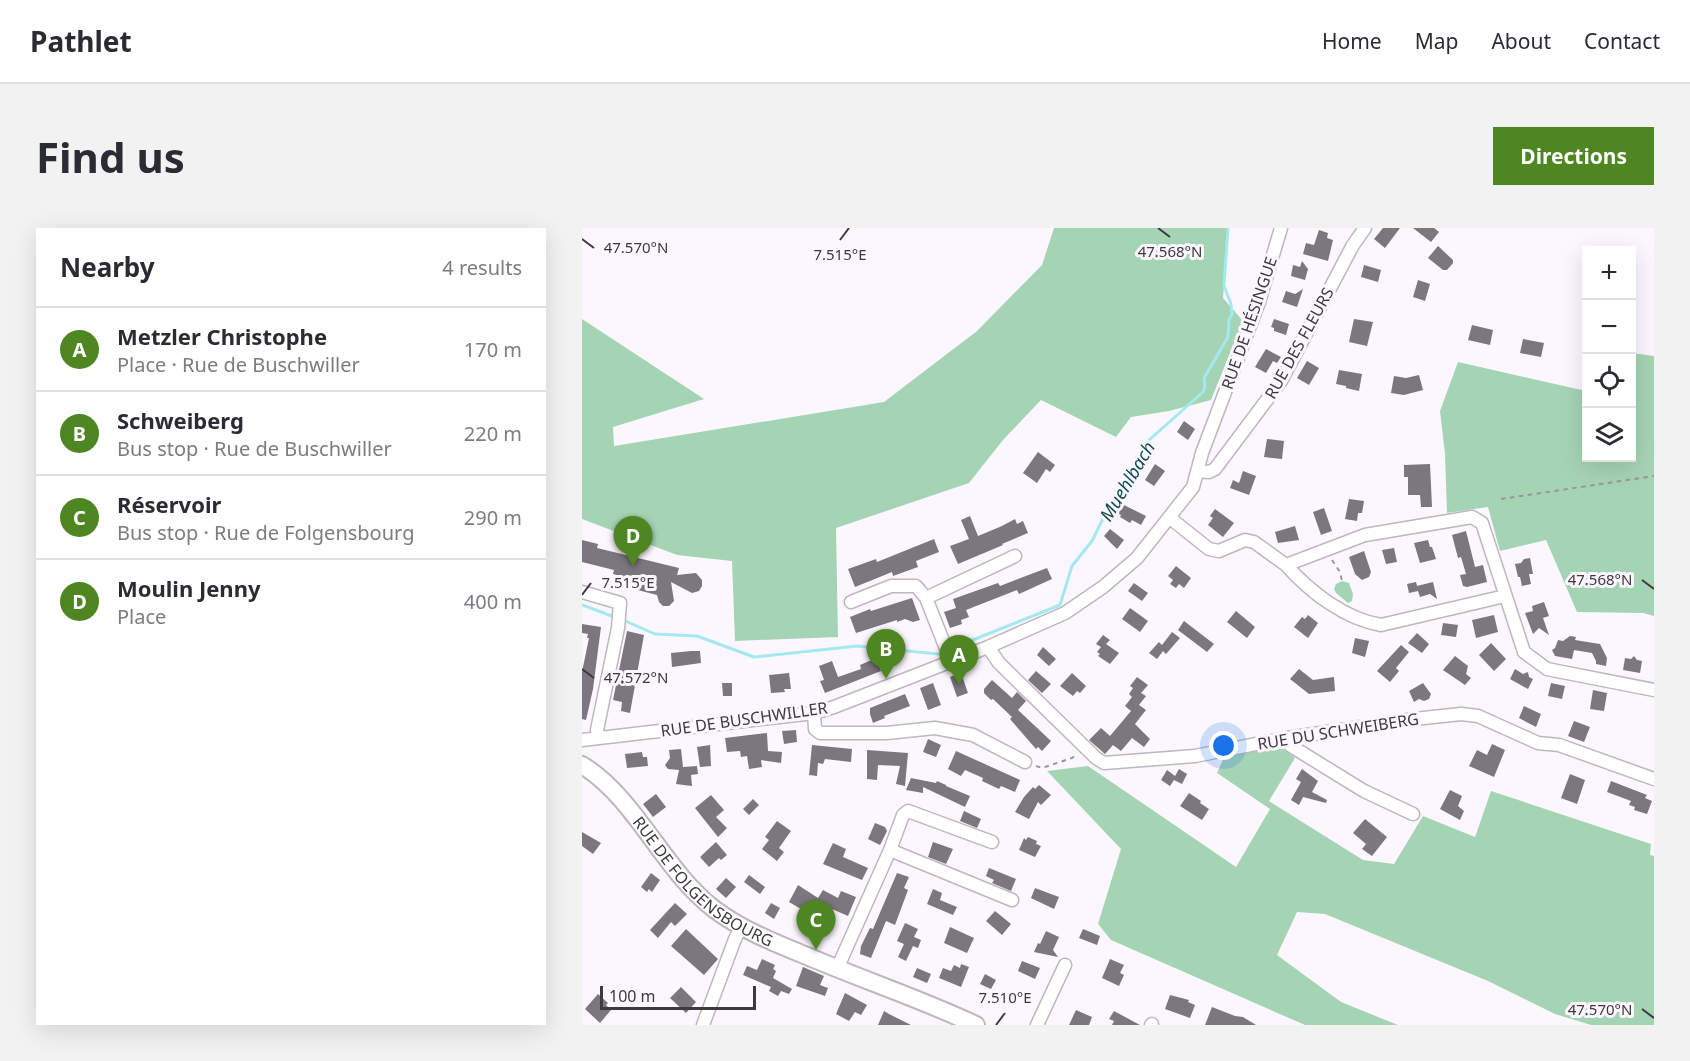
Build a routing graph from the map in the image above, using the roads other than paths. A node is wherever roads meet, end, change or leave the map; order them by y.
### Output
1 (1281, 228) edge
2 (1365, 228) edge
3 (1215, 418) joint
4 (1198, 471) junction
5 (1170, 518) junction
6 (1015, 556) dead end
7 (1286, 565) junction
8 (582, 592) edge
9 (1505, 596) junction
10 (926, 598) junction
11 (851, 602) dead end
12 (988, 647) junction
13 (951, 662) junction
14 (1654, 690) edge
15 (814, 713) junction
16 (598, 738) junction
17 (1287, 738) junction
18 (582, 740) edge
19 (1025, 762) road end
20 (582, 765) edge
21 (1654, 779) edge
22 (1413, 814) dead end
23 (992, 843) dead end
24 (890, 850) junction
25 (1012, 900) dead end
26 (741, 927) junction
27 (1065, 965) dead end
28 (837, 969) junction
29 (703, 1025) edge
30 (976, 1025) edge
31 (1037, 1025) edge

1 - 3 street, RUE DE HÉSINGUE
2 - 4 street, RUE DES FLEURS
3 - 4 street, RUE DE BUSCHWILLER
4 - 5 street, RUE DE BUSCHWILLER
5 - 7 street
5 - 12 street, RUE DE BUSCHWILLER
6 - 10 street
7 - 9 street
7 - 9 street
8 - 16 street
9 - 14 street
10 - 11 street
10 - 13 street
12 - 13 street, RUE DE BUSCHWILLER
12 - 17 street, RUE DU SCHWEIBERG
13 - 15 street, RUE DE BUSCHWILLER
15 - 16 street, RUE DE BUSCHWILLER
15 - 19 street
16 - 18 street, RUE DE BUSCHWILLER
17 - 21 street, RUE DU SCHWEIBERG
17 - 22 street
20 - 26 main road, RUE DE FOLGENSBOURG
23 - 24 street
24 - 25 street
24 - 28 street
26 - 28 main road, RUE DE FOLGENSBOURG
26 - 29 street
27 - 31 street
28 - 30 main road, RUE DE FOLGENSBOURG

